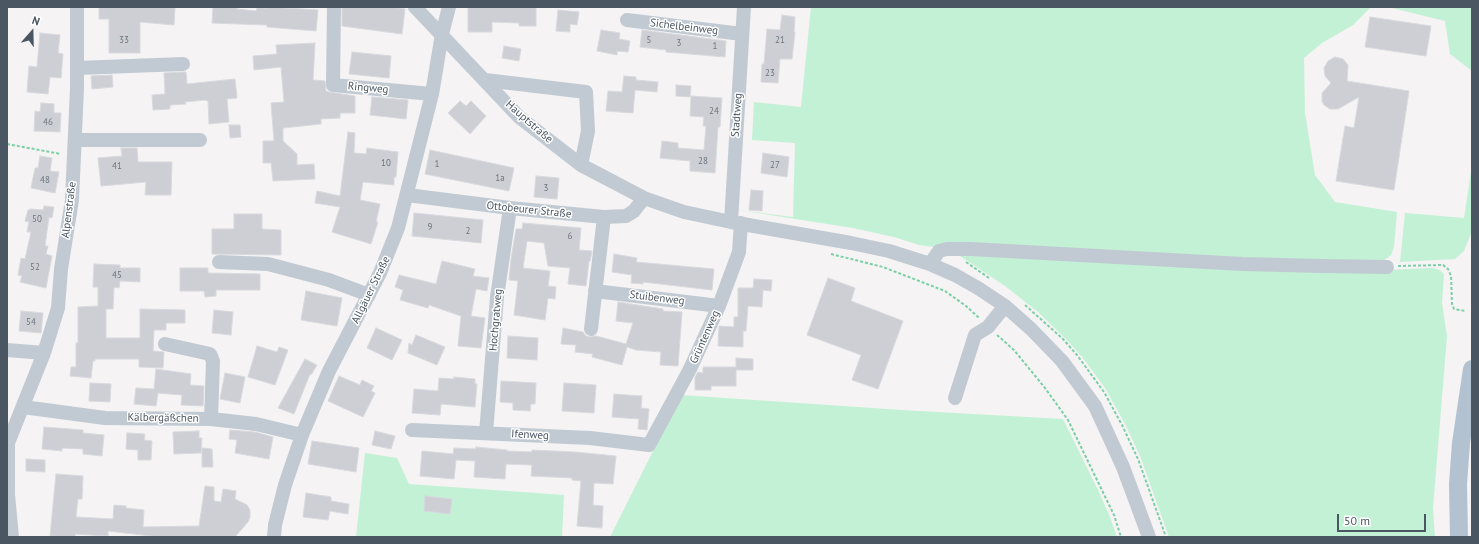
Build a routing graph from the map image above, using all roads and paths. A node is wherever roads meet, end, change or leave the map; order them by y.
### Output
1 (77, 7) edge
2 (334, 7) edge
3 (415, 7) edge
4 (448, 7) edge
5 (744, 7) edge
6 (627, 20) dead end
7 (442, 34) junction
8 (742, 34) junction
9 (183, 64) dead end
10 (77, 68) junction
11 (485, 80) junction
12 (432, 94) junction
13 (75, 140) junction
14 (200, 140) dead end
15 (7, 144) edge
16 (74, 157) junction
17 (581, 165) junction
18 (407, 195) junction
19 (644, 198) junction
20 (510, 208) junction
21 (604, 217) junction
22 (736, 223) junction
23 (219, 262) dead end
24 (930, 264) junction
25 (1387, 267) joint
26 (595, 291) junction
27 (369, 295) junction
28 (718, 306) junction
29 (1005, 306) junction
30 (1465, 311) dead end
31 (591, 329) dead end
32 (165, 344) dead end
33 (7, 350) edge
34 (44, 353) junction
35 (1472, 369) edge
36 (956, 398) dead end
37 (23, 407) junction
38 (211, 419) junction
39 (412, 430) dead end
40 (486, 433) junction
41 (302, 435) junction
42 (649, 445) joint
43 (12, 537) edge
44 (274, 537) edge
45 (1149, 537) edge
46 (1459, 537) edge

1 - 10 street, Alpenstraße
2 - 12 street, Ringweg
3 - 7 street, Hauptstraße
4 - 7 street, Allgäuer Straße
5 - 8 street, Stadtweg
6 - 8 street, Sichelbeinweg
7 - 11 street, Hauptstraße
7 - 12 street, Allgäuer Straße
8 - 22 street, Stadtweg
9 - 10 street
10 - 13 street, Alpenstraße
11 - 17 street, Hauptstraße
11 - 17 street
12 - 18 street, Allgäuer Straße
13 - 14 street
13 - 16 street, Alpenstraße
15 - 16 path
16 - 34 street, Alpenstraße
17 - 19 street, Hauptstraße
18 - 20 street, Ottobeurer Straße
18 - 27 street, Allgäuer Straße
19 - 21 street, Ottobeurer Straße
19 - 22 street, Hauptstraße
20 - 21 street, Ottobeurer Straße
20 - 40 street, Hochgratweg
21 - 26 street
22 - 24 street, Hauptstraße
22 - 28 street, Grüntenweg
23 - 27 street
24 - 25 street
24 - 29 street, Hauptstraße
25 - 30 path
26 - 28 street, Stuibenweg
26 - 31 street
27 - 41 street, Allgäuer Straße
28 - 42 street, Grüntenweg
29 - 36 street
29 - 45 street, Hauptstraße
32 - 38 street
33 - 34 street
34 - 37 street, Alpenstraße
35 - 46 main road
37 - 38 street, Kälbergäßchen
37 - 43 street, Alpenstraße
38 - 41 street, Kälbergäßchen
39 - 40 street, Ifenweg
40 - 42 street, Ifenweg
41 - 44 street, Allgäuer Straße

